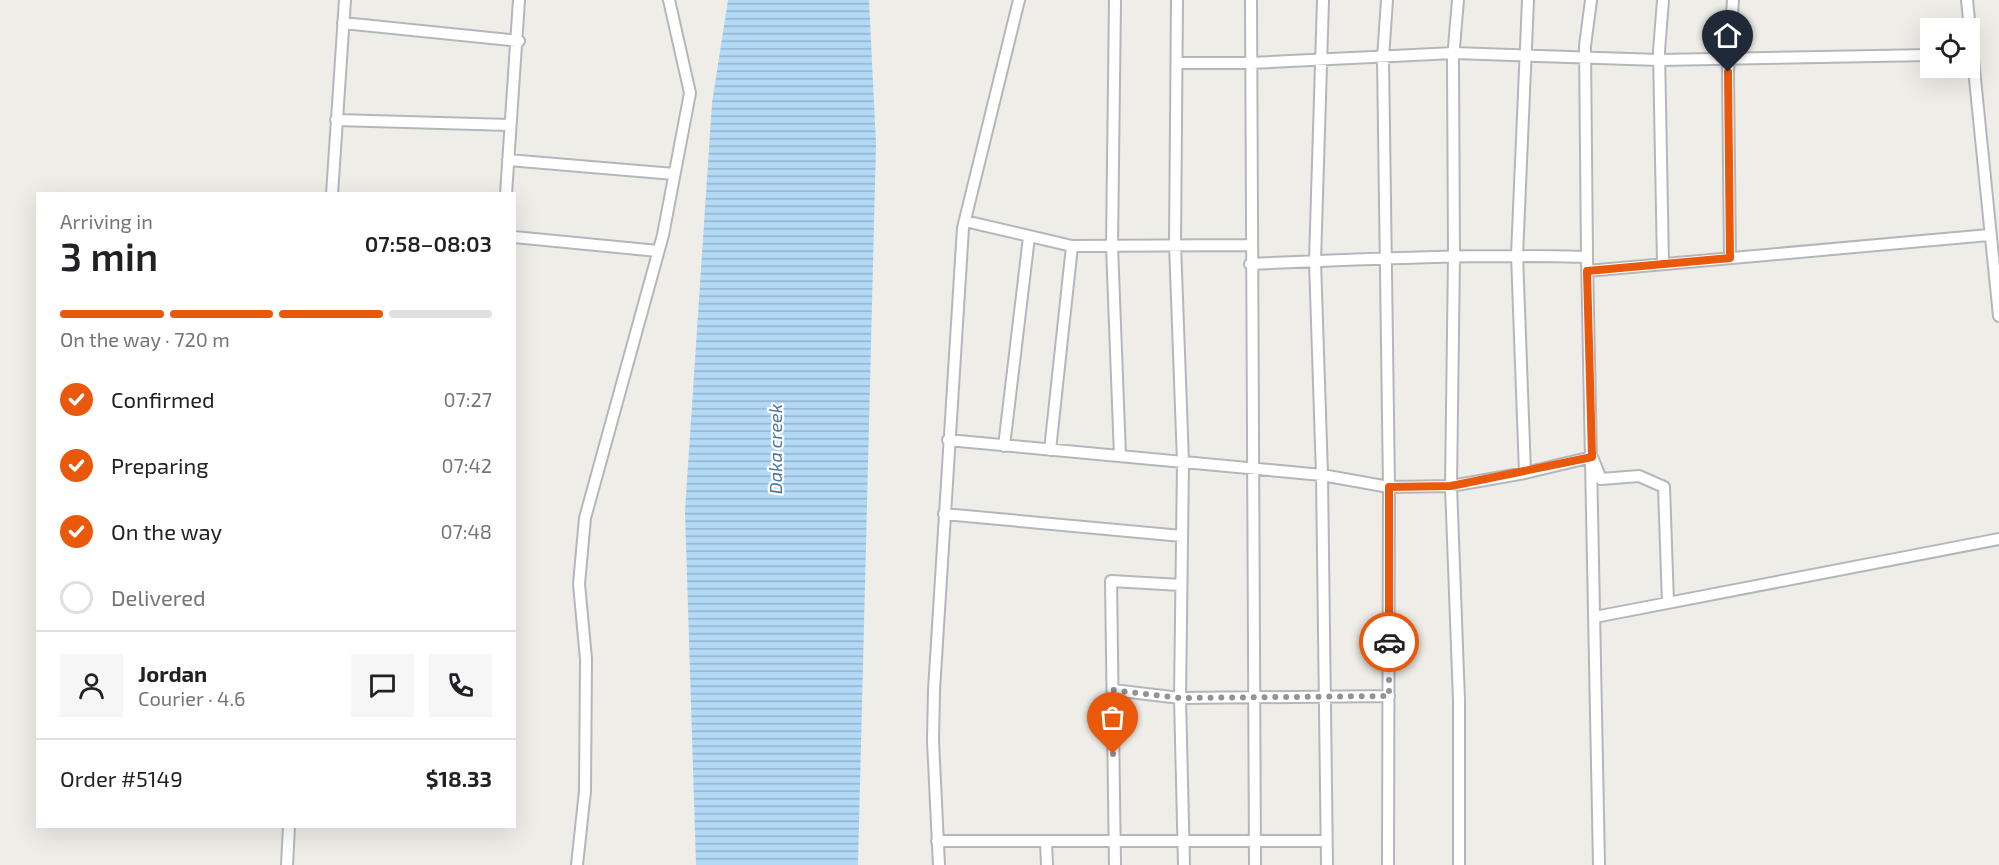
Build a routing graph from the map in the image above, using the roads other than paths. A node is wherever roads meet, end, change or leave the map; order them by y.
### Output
1 (345, 0) edge
2 (519, 0) edge
3 (669, 0) edge
4 (1019, 0) edge
5 (1115, 0) edge
6 (1177, 0) edge
7 (1251, 0) edge
8 (1323, 0) edge
9 (1387, 0) edge
10 (1458, 0) edge
11 (1528, 0) edge
12 (1591, 0) edge
13 (1663, 0) edge
14 (1733, 0) edge
15 (1967, 0) edge
16 (1968, 18) edge
17 (343, 23) junction
18 (519, 41) junction
19 (1454, 53) junction
20 (1524, 54) junction
21 (1585, 56) junction
22 (1920, 56) edge
23 (1383, 58) junction
24 (1729, 59) junction
25 (1322, 60) junction
26 (1659, 60) junction
27 (1177, 63) junction
28 (1251, 63) junction
29 (1973, 78) edge
30 (336, 120) junction
31 (510, 125) junction
32 (508, 160) junction
33 (675, 174) junction
34 (332, 192) edge
35 (506, 192) edge
36 (965, 221) junction
37 (1989, 235) junction
38 (516, 237) edge
39 (1029, 237) junction
40 (1175, 244) junction
41 (1250, 245) junction
42 (1072, 246) junction
43 (1112, 246) junction
44 (658, 251) junction
45 (1517, 255) junction
46 (1454, 256) junction
47 (1587, 257) junction
48 (1385, 258) junction
49 (1730, 258) junction
50 (1315, 261) junction
51 (1250, 264) junction
52 (1663, 264) junction
53 (1587, 271) junction
54 (1999, 316) edge
55 (948, 440) junction
56 (1004, 446) junction
57 (1050, 450) junction
58 (1120, 456) junction
59 (1592, 457) junction
60 (1183, 462) junction
61 (1252, 468) junction
62 (1525, 473) junction
63 (1322, 475) junction
64 (1451, 486) junction
65 (1389, 487) junction
66 (944, 514) junction
67 (1182, 536) junction
68 (1999, 539) edge
69 (1181, 585) junction
70 (1668, 603) junction
71 (1595, 617) junction
72 (1113, 690) junction
73 (1324, 695) junction
74 (1254, 696) junction
75 (1389, 696) junction
76 (1180, 698) junction
77 (289, 828) edge
78 (1185, 839) junction
79 (1114, 840) junction
80 (937, 841) junction
81 (1326, 841) junction
82 (1046, 842) junction
83 (1255, 842) junction
84 (287, 865) edge
85 (577, 865) edge
86 (939, 865) edge
87 (1047, 865) edge
88 (1115, 865) edge
89 (1184, 865) edge
90 (1255, 865) edge
91 (1327, 865) edge
92 (1389, 865) edge
93 (1459, 865) edge
94 (1599, 865) edge

1 - 17 street
2 - 18 street
3 - 33 street
4 - 36 street
5 - 43 street
6 - 27 street
7 - 28 street
8 - 25 street
9 - 23 street
10 - 19 street
11 - 20 street
12 - 21 street
13 - 26 street
14 - 24 street
15 - 16 street
17 - 18 street
17 - 30 street
18 - 31 street
19 - 20 street
19 - 23 street
19 - 46 street
20 - 21 street
20 - 45 street
21 - 26 street
21 - 47 street
22 - 24 street
23 - 25 street
23 - 48 street
24 - 26 street
24 - 49 street
25 - 28 street
25 - 50 street
26 - 52 street
27 - 28 street
27 - 40 street
28 - 41 street
29 - 37 street
30 - 31 street
30 - 34 street
31 - 32 street
32 - 33 street
32 - 35 street
33 - 44 street
36 - 39 street
36 - 55 street
37 - 49 street
37 - 54 street
38 - 44 street
39 - 42 street
39 - 56 street
40 - 41 street
40 - 43 street
40 - 60 street
41 - 51 street
42 - 43 street
42 - 57 street
43 - 58 street
44 - 85 street
45 - 46 street
45 - 47 street
45 - 62 street
46 - 48 street
46 - 64 street
47 - 53 street
48 - 50 street
48 - 65 street
49 - 52 street
50 - 51 street
50 - 63 street
51 - 61 street
52 - 53 street
53 - 59 street
55 - 56 street
55 - 66 street
56 - 57 street
57 - 58 street
58 - 60 street
59 - 62 street
59 - 70 street
59 - 71 street
60 - 61 street
60 - 67 street
61 - 63 street
61 - 74 street
62 - 64 street
63 - 65 street
63 - 73 street
64 - 65 street
64 - 93 street
65 - 75 street
66 - 67 street
66 - 80 street
67 - 69 street
68 - 70 street
69 - 72 street
69 - 76 street
70 - 71 street
71 - 94 street
72 - 76 street
72 - 79 street
73 - 74 street
73 - 75 street
73 - 81 street
74 - 76 street
74 - 83 street
75 - 92 street
76 - 78 street
77 - 84 street
78 - 79 street
78 - 83 street
78 - 89 street
79 - 82 street
79 - 88 street
80 - 82 street
80 - 86 street
81 - 83 street
81 - 91 street
82 - 87 street
83 - 90 street

